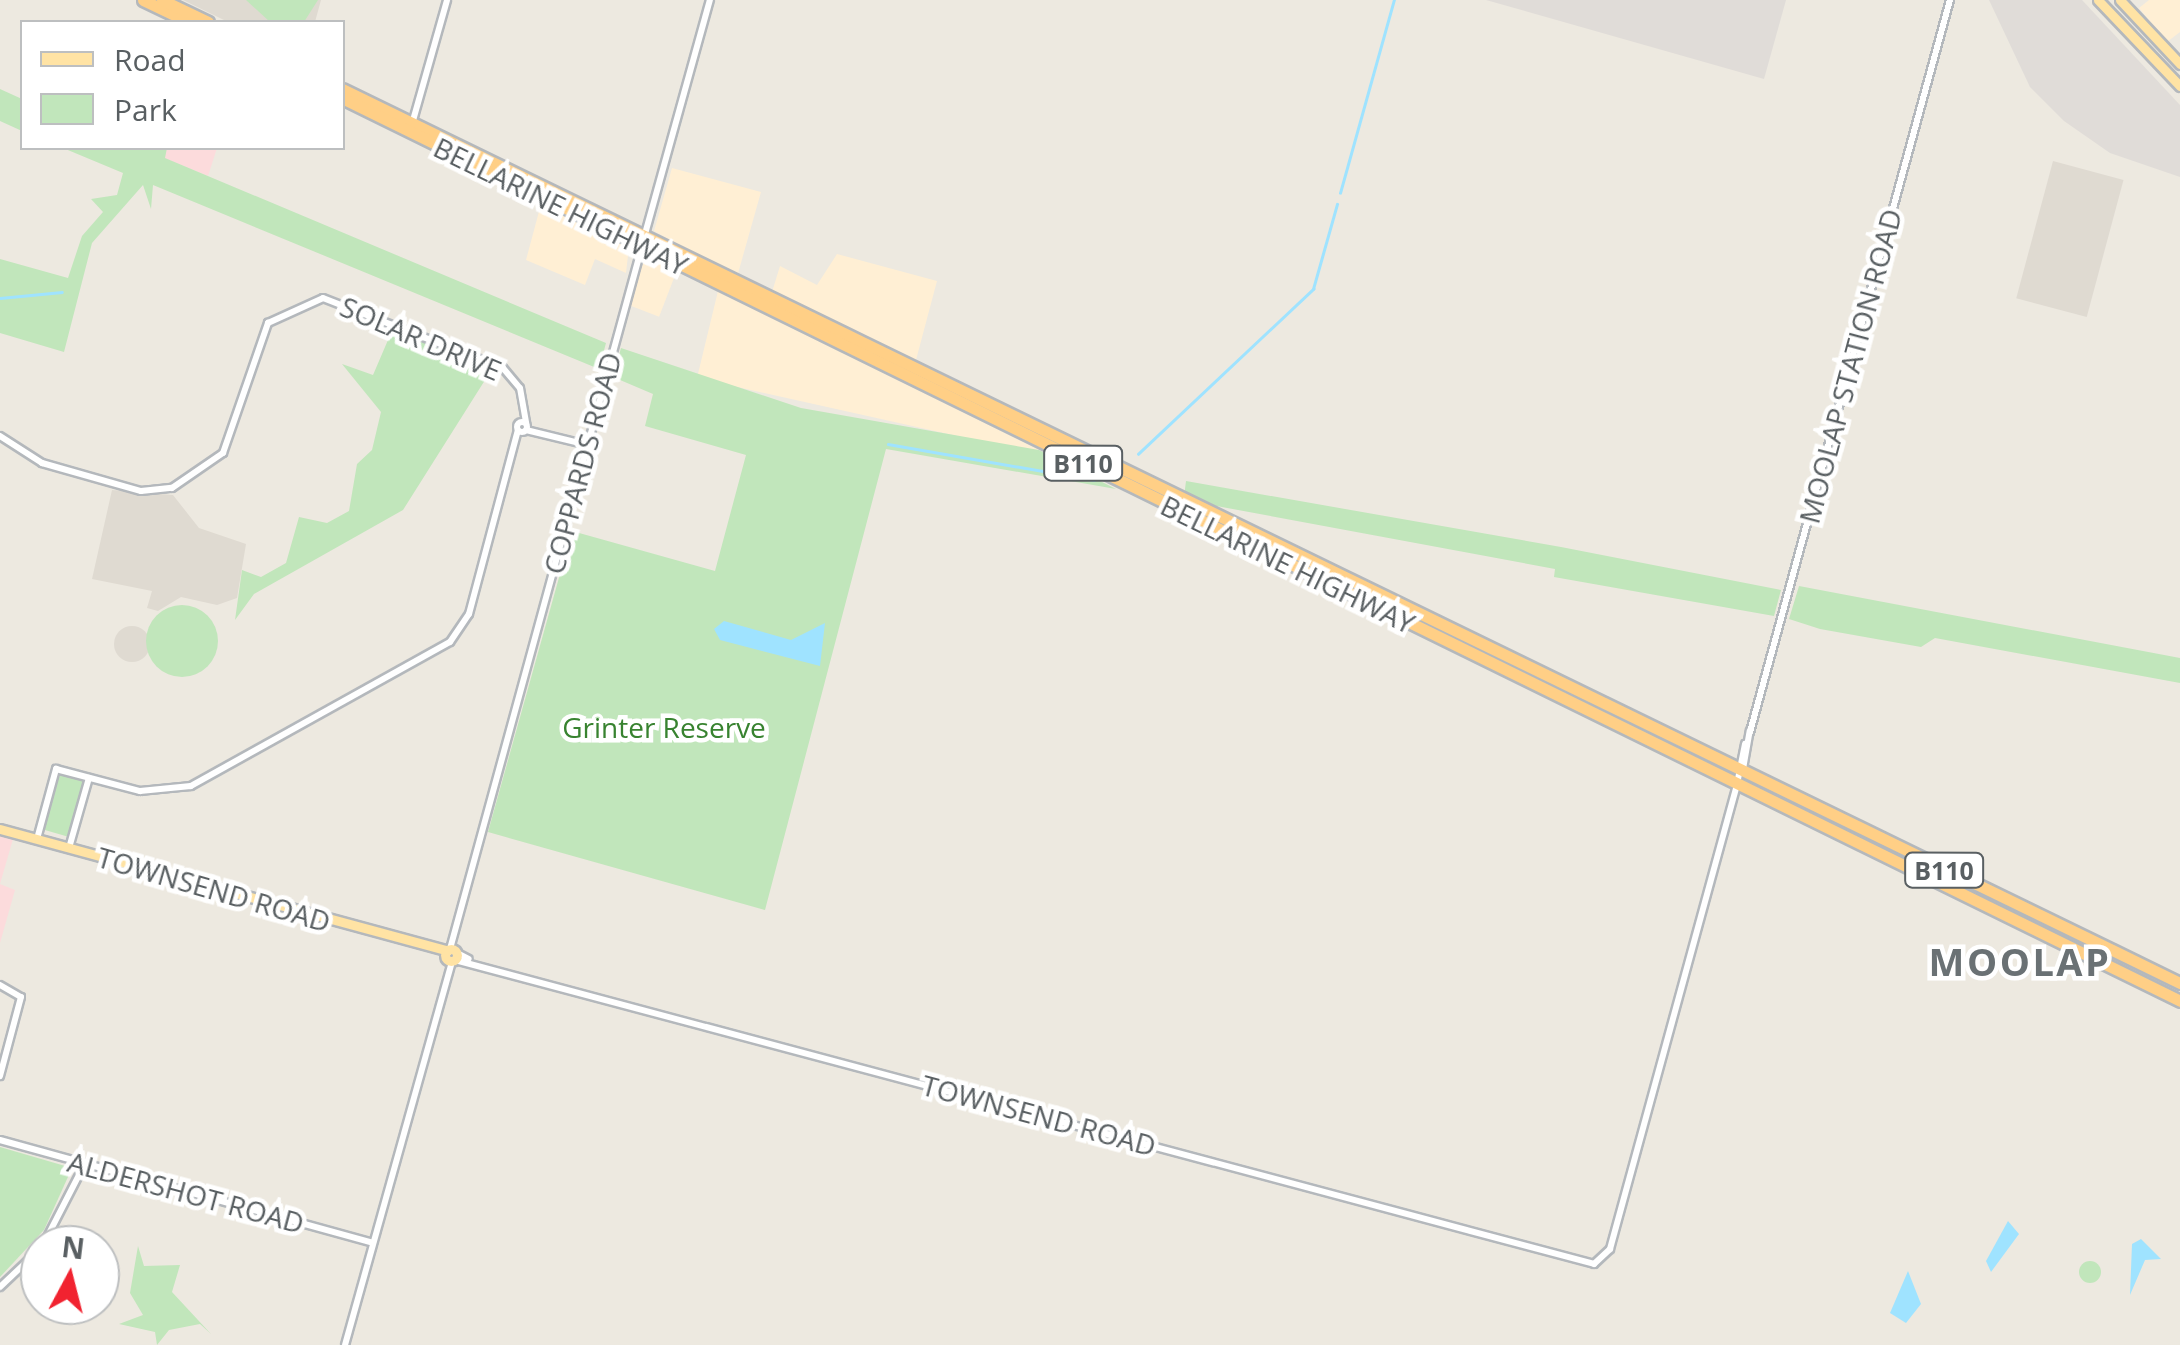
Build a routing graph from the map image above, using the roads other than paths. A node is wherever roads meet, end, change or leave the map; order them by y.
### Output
1 (143, 0) edge
2 (162, 0) edge
3 (448, 0) edge
4 (710, 0) edge
5 (1950, 0) edge
6 (2098, 0) edge
7 (2120, 0) edge
8 (185, 20) edge
9 (204, 20) edge
10 (2180, 64) edge
11 (2180, 86) edge
12 (345, 91) edge
13 (345, 99) edge
14 (411, 127) junction
15 (643, 242) junction
16 (523, 427) junction
17 (0, 436) edge
18 (588, 445) junction
19 (1104, 464) junction
20 (1087, 465) junction
21 (1745, 750) junction
22 (1713, 759) junction
23 (1742, 776) junction
24 (89, 778) junction
25 (0, 829) edge
26 (36, 839) junction
27 (69, 848) junction
28 (451, 955) junction
29 (2180, 983) edge
30 (0, 985) edge
31 (2180, 1001) edge
32 (0, 1076) edge
33 (0, 1140) edge
34 (82, 1169) junction
35 (53, 1225) edge
36 (373, 1243) junction
37 (1603, 1262) joint
38 (20, 1268) edge
39 (0, 1287) edge
40 (345, 1345) edge

1 - 8 highway
2 - 9 highway
3 - 14 street
4 - 15 street, COPPARDS ROAD
5 - 21 street, MOOLAP STATION ROAD
6 - 11 main road
7 - 10 main road
12 - 14 highway, BELLARINE HIGHWAY / B110
13 - 14 highway, BELLARINE HIGHWAY / B110
14 - 15 highway, BELLARINE HIGHWAY / B110
15 - 18 street, COPPARDS ROAD
15 - 19 highway, BELLARINE HIGHWAY / B110
15 - 20 highway, BELLARINE HIGHWAY / B110
16 - 17 street, SOLAR DRIVE
16 - 18 street
16 - 24 street
18 - 28 street, COPPARDS ROAD
19 - 20 highway
19 - 22 highway, BELLARINE HIGHWAY / B110
20 - 23 highway, BELLARINE HIGHWAY / B110
21 - 22 street
21 - 23 street, MOOLAP STATION ROAD
21 - 23 street
22 - 23 highway, BELLARINE HIGHWAY / B110
23 - 29 highway, BELLARINE HIGHWAY / B110
23 - 31 highway, BELLARINE HIGHWAY / B110
23 - 37 street, MOOLAP STATION ROAD
24 - 26 street
24 - 27 street
25 - 26 main road, TOWNSEND ROAD
26 - 27 main road, TOWNSEND ROAD
27 - 28 main road, TOWNSEND ROAD
28 - 36 street, COPPARDS ROAD
28 - 37 street, TOWNSEND ROAD
30 - 32 street
33 - 34 street, ALDERSHOT ROAD
34 - 35 street
34 - 36 street, ALDERSHOT ROAD
36 - 40 street, COPPARDS ROAD
38 - 39 street

